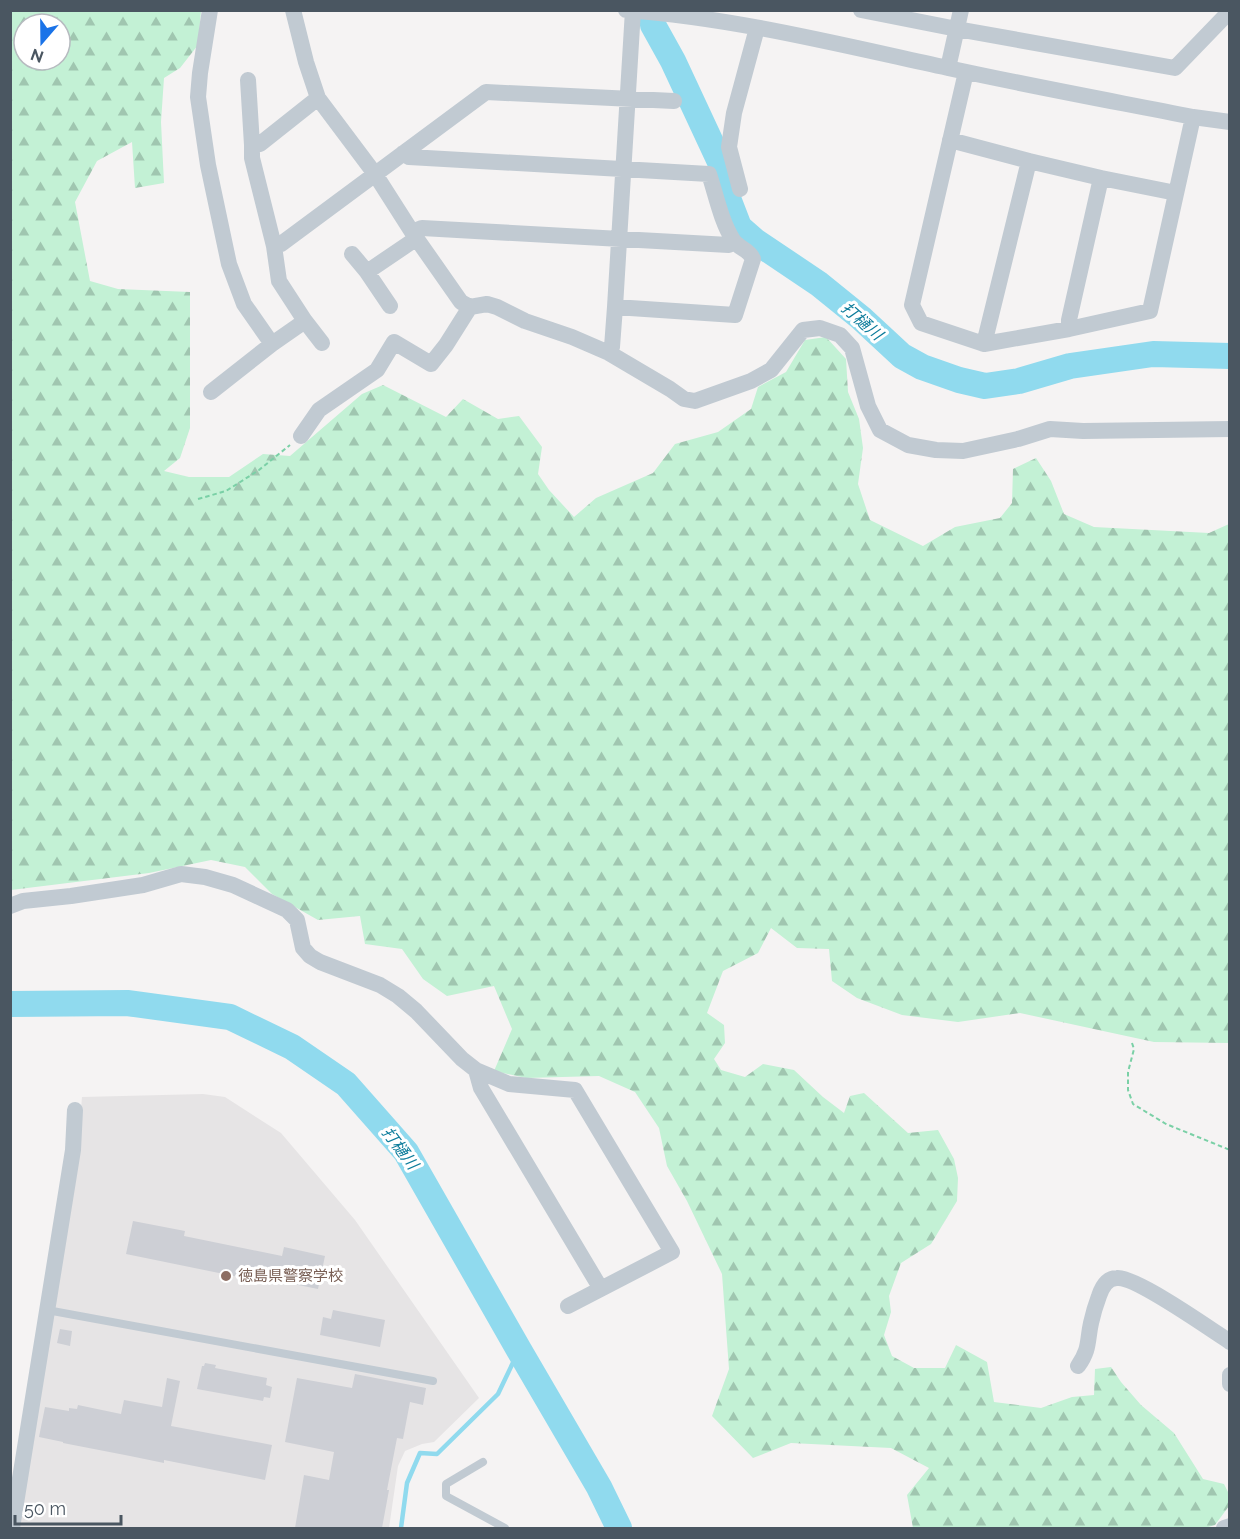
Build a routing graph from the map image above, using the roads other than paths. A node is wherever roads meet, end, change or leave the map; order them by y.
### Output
1 (210, 10) edge
2 (292, 10) edge
3 (861, 10) edge
4 (961, 10) edge
5 (1230, 10) edge
6 (633, 11) edge
7 (757, 28) junction
8 (957, 29) junction
9 (948, 68) junction
10 (966, 72) junction
11 (248, 80) dead end
12 (318, 98) junction
13 (628, 98) junction
14 (674, 101) dead end
15 (1193, 117) junction
16 (1230, 122) edge
17 (950, 140) junction
18 (252, 145) junction
19 (403, 153) junction
20 (1029, 161) junction
21 (624, 168) junction
22 (375, 174) junction
23 (1101, 178) junction
24 (740, 189) dead end
25 (1176, 193) junction
26 (414, 235) junction
27 (620, 238) junction
28 (734, 242) junction
29 (274, 246) junction
30 (352, 254) dead end
31 (367, 272) junction
32 (390, 306) dead end
33 (470, 307) junction
34 (615, 307) junction
35 (306, 321) junction
36 (1069, 329) junction
37 (322, 343) dead end
38 (272, 344) junction
39 (984, 344) junction
40 (609, 353) junction
41 (211, 392) dead end
42 (1230, 429) edge
43 (301, 436) road end
44 (10, 906) edge
45 (476, 1070) junction
46 (75, 1110) dead end
47 (601, 1289) junction
48 (568, 1306) dead end
49 (47, 1310) junction
50 (1230, 1342) edge
51 (1078, 1366) dead end
52 (1230, 1374) edge
53 (433, 1381) dead end
54 (1230, 1384) edge
55 (483, 1462) dead end
56 (1230, 1526) edge
57 (12, 1528) edge
58 (505, 1528) edge
59 (1224, 1528) edge

1 - 38 street
2 - 12 street
3 - 8 street
4 - 8 street
5 - 8 street
6 - 7 street
6 - 13 street
7 - 9 street
7 - 24 street
8 - 9 street
9 - 10 street
10 - 15 street
10 - 17 street
11 - 18 street
12 - 18 street
12 - 22 street
13 - 14 street
13 - 19 street
13 - 21 street
15 - 16 street
15 - 25 street
17 - 20 street
17 - 39 street
18 - 29 street
19 - 21 street
19 - 22 street
20 - 23 street
20 - 39 street
21 - 27 street
21 - 28 street
22 - 26 street
22 - 29 street
23 - 25 street
23 - 36 street
25 - 36 street
26 - 27 street
26 - 31 street
26 - 33 street
27 - 28 street
27 - 34 street
28 - 34 street
29 - 35 street
30 - 31 street
31 - 32 street
33 - 40 street
33 - 43 street
34 - 40 street
35 - 37 street
35 - 38 street
36 - 39 street
38 - 41 street
40 - 42 street
44 - 45 street
45 - 47 street
45 - 47 street
46 - 49 street
47 - 48 street
49 - 53 lane
49 - 57 street
50 - 51 street
52 - 54 street
55 - 58 lane
56 - 59 street

